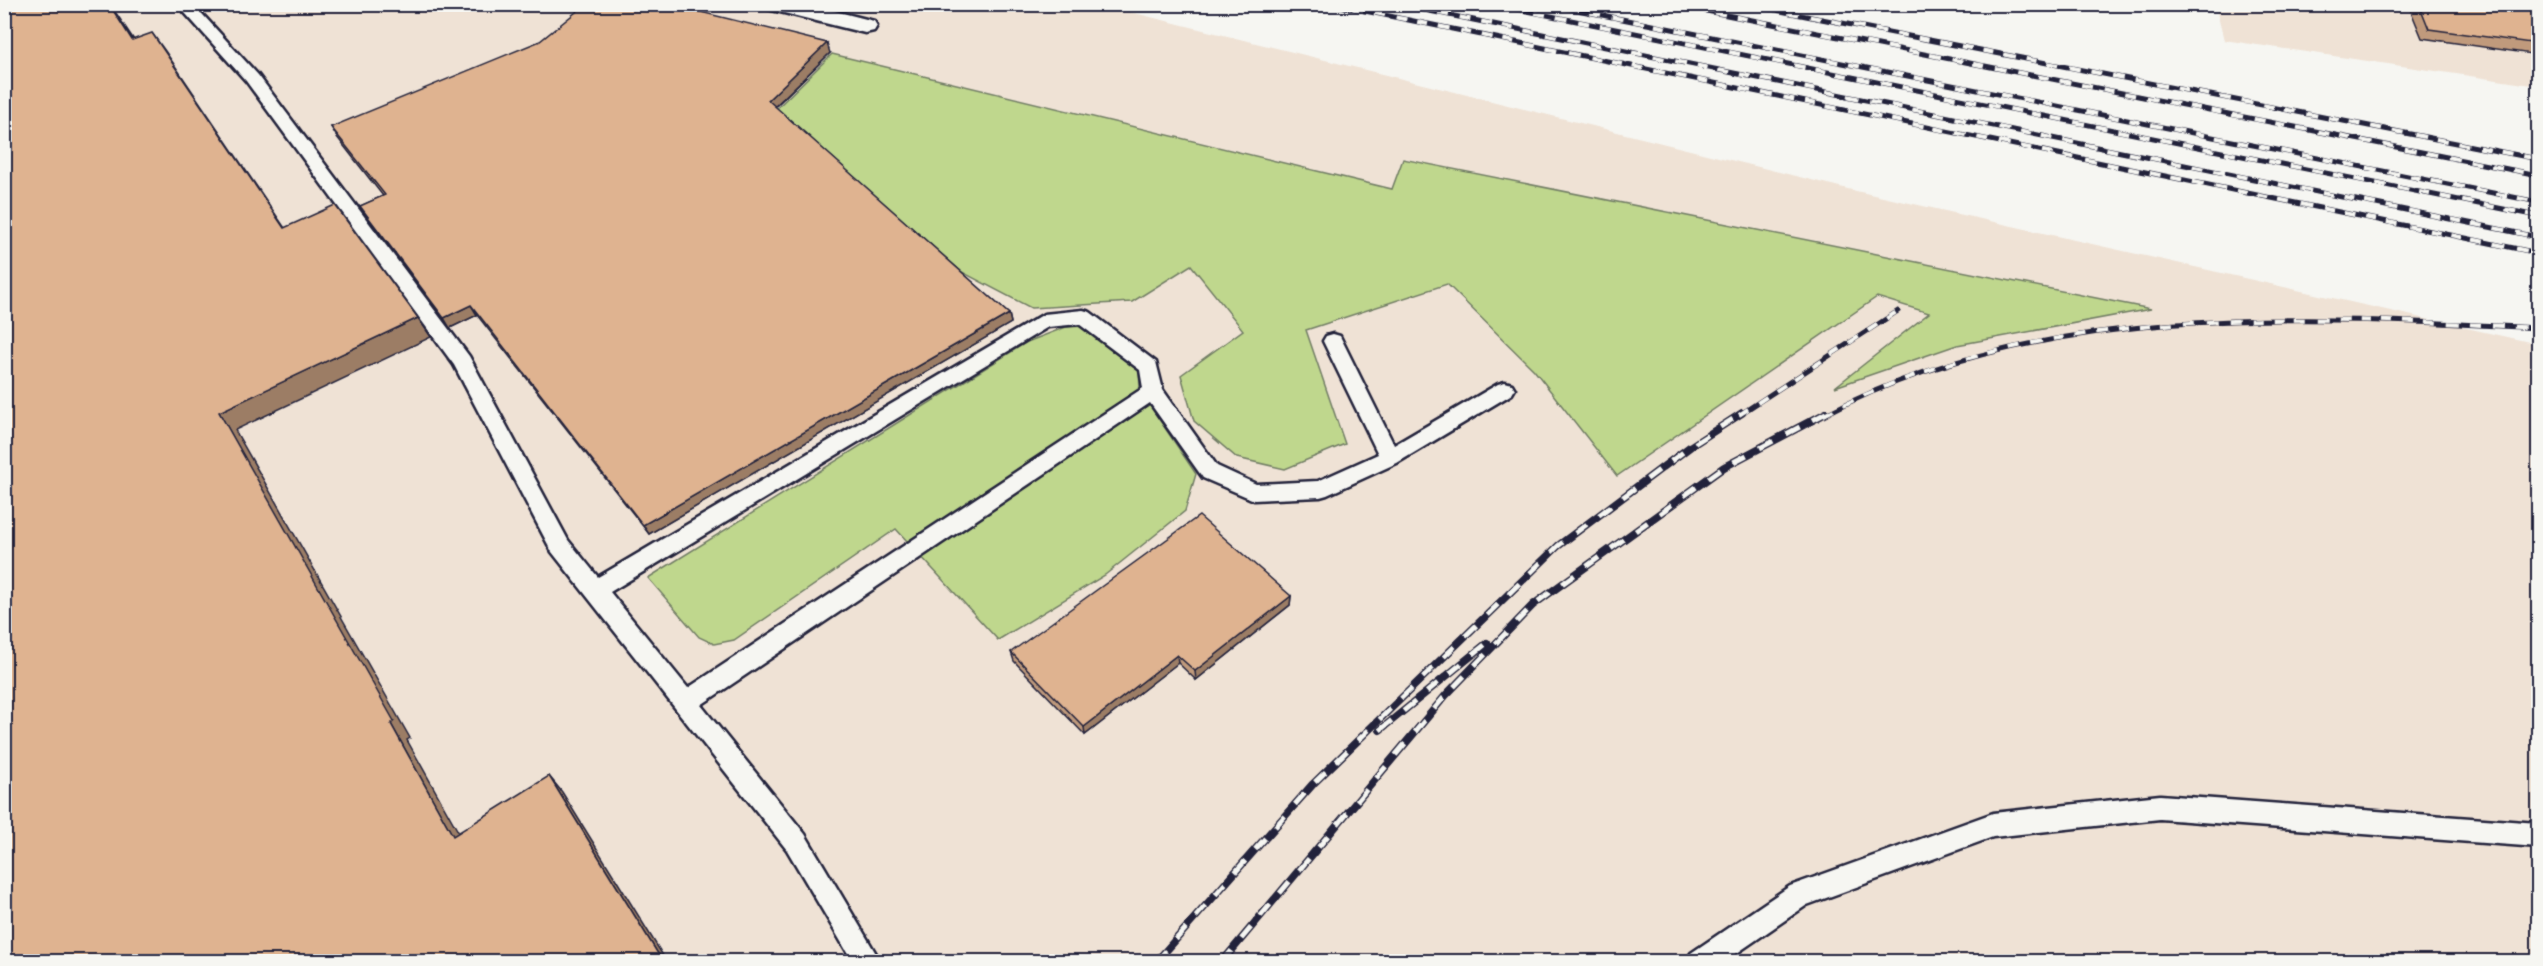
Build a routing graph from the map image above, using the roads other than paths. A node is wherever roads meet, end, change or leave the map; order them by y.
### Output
1 (184, 4) edge
2 (776, 4) edge
3 (865, 26) dead end
4 (1334, 341) dead end
5 (1505, 389) dead end
6 (1153, 391) junction
7 (1390, 457) junction
8 (595, 590) junction
9 (685, 703) junction
10 (2538, 835) edge
11 (868, 962) edge
12 (1700, 962) edge

1 - 8 lane
2 - 3 street
4 - 7 lane
5 - 7 lane
6 - 7 lane
6 - 8 lane
6 - 9 lane
8 - 9 lane
9 - 11 lane
10 - 12 lane

